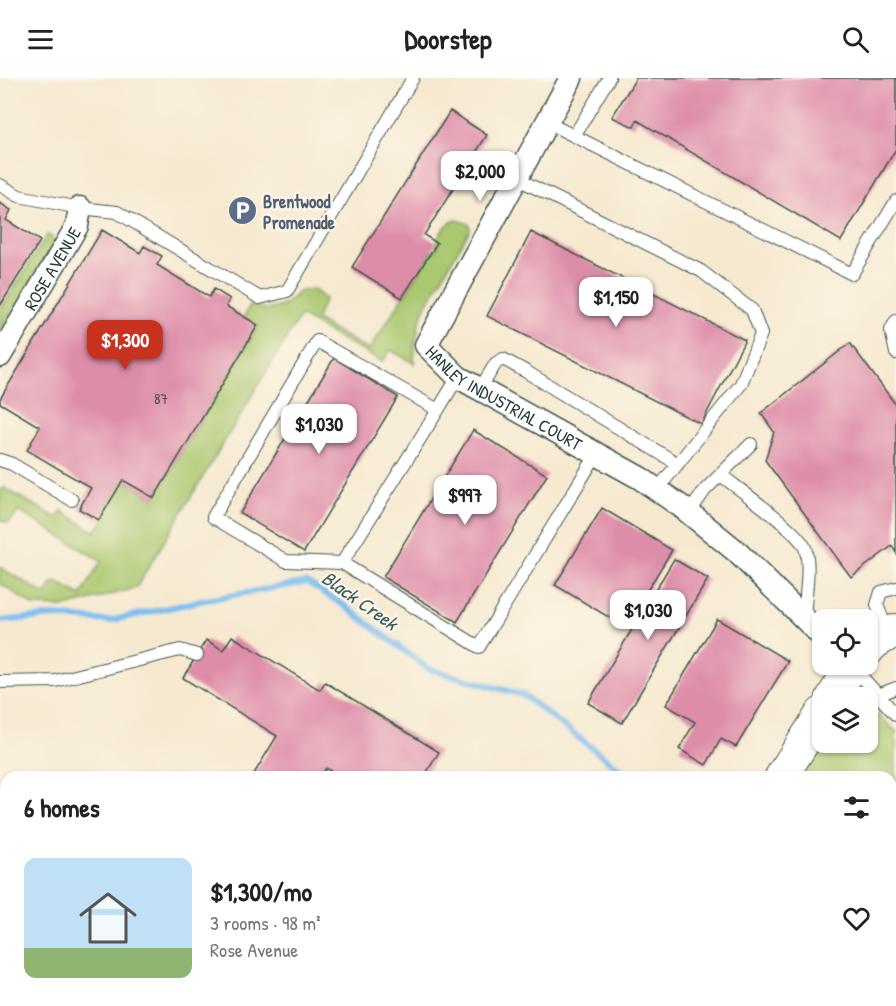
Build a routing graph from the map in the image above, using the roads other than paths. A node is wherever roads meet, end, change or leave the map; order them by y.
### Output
1 (413, 78) edge
2 (571, 78) edge
3 (609, 78) edge
4 (546, 122) junction
5 (574, 136) junction
6 (516, 178) junction
7 (0, 185) edge
8 (896, 201) edge
9 (80, 208) junction
10 (896, 321) edge
11 (896, 353) edge
12 (0, 356) edge
13 (458, 377) junction
14 (480, 390) junction
15 (438, 410) junction
16 (751, 444) dead end
17 (596, 454) junction
18 (0, 460) edge
19 (678, 464) junction
20 (721, 475) junction
21 (657, 490) junction
22 (72, 500) dead end
23 (689, 513) junction
24 (342, 563) junction
25 (896, 588) edge
26 (875, 609) edge
27 (804, 618) junction
28 (812, 626) edge
29 (197, 654) dead end
30 (850, 675) edge
31 (0, 682) edge
32 (841, 687) edge
33 (896, 688) edge
34 (878, 695) joint
35 (896, 715) edge
36 (812, 729) edge
37 (786, 771) edge

1 - 9 lane
2 - 4 street, HANLEY INDUSTRIAL COURT
3 - 5 lane
4 - 5 lane
4 - 6 street, HANLEY INDUSTRIAL COURT
5 - 8 lane
6 - 13 street, HANLEY INDUSTRIAL COURT
6 - 19 lane
7 - 9 lane
9 - 12 street, ROSE AVENUE
10 - 11 lane
13 - 14 street, HANLEY INDUSTRIAL COURT
13 - 15 lane
14 - 17 street, HANLEY INDUSTRIAL COURT
14 - 19 lane
15 - 24 lane
15 - 24 lane
16 - 20 lane
17 - 21 street, HANLEY INDUSTRIAL COURT
17 - 24 lane
18 - 22 lane
19 - 21 lane
20 - 23 lane
20 - 27 lane
21 - 23 street, HANLEY INDUSTRIAL COURT
23 - 27 street, HANLEY INDUSTRIAL COURT
25 - 26 lane
27 - 28 street, HANLEY INDUSTRIAL COURT
29 - 31 lane
30 - 32 street
33 - 34 lane
34 - 35 lane
36 - 37 street

